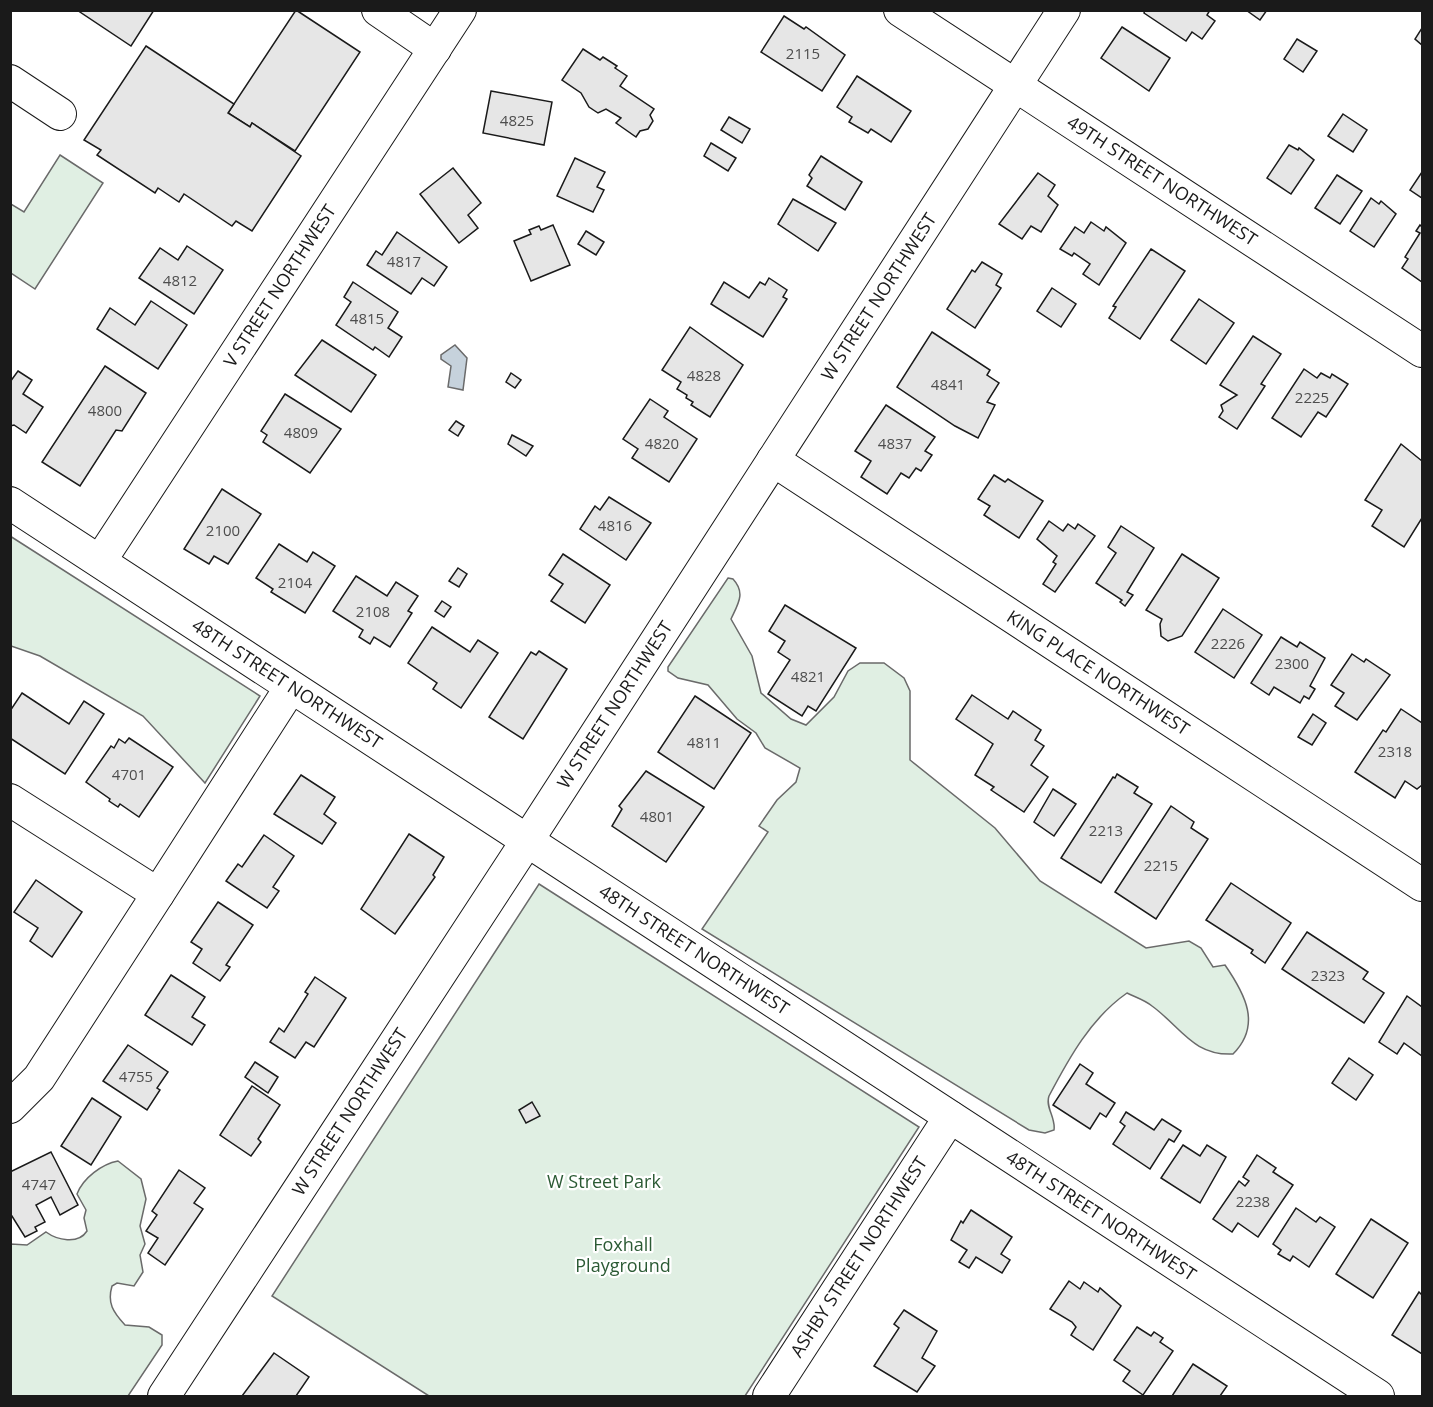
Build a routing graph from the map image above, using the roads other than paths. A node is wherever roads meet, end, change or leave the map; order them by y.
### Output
1 (378, 10) edge
2 (460, 10) edge
3 (900, 10) edge
4 (1064, 10) edge
5 (435, 49) junction
6 (10, 81) edge
7 (1016, 86) junction
8 (60, 114) dead end
9 (1422, 351) edge
10 (773, 460) junction
11 (10, 503) edge
12 (100, 561) junction
13 (291, 687) junction
14 (10, 800) edge
15 (527, 841) junction
16 (1422, 885) edge
17 (158, 894) junction
18 (10, 1107) edge
19 (950, 1117) junction
20 (164, 1396) edge
21 (769, 1396) edge
22 (1378, 1396) edge

1 - 5 street
2 - 5 street, V STREET NORTHWEST
3 - 7 street, 49TH STREET NORTHWEST
4 - 7 street, W STREET NORTHWEST
5 - 12 street, V STREET NORTHWEST
6 - 8 street
7 - 9 street, 49TH STREET NORTHWEST
7 - 10 street, W STREET NORTHWEST
10 - 15 street, W STREET NORTHWEST
10 - 16 street, KING PLACE NORTHWEST
11 - 12 street, 48TH STREET NORTHWEST
12 - 13 street, 48TH STREET NORTHWEST
13 - 15 street, 48TH STREET NORTHWEST
13 - 17 street
14 - 17 street
15 - 19 street, 48TH STREET NORTHWEST
15 - 20 street, W STREET NORTHWEST
17 - 18 street
19 - 21 street, ASHBY STREET NORTHWEST
19 - 22 street, 48TH STREET NORTHWEST

